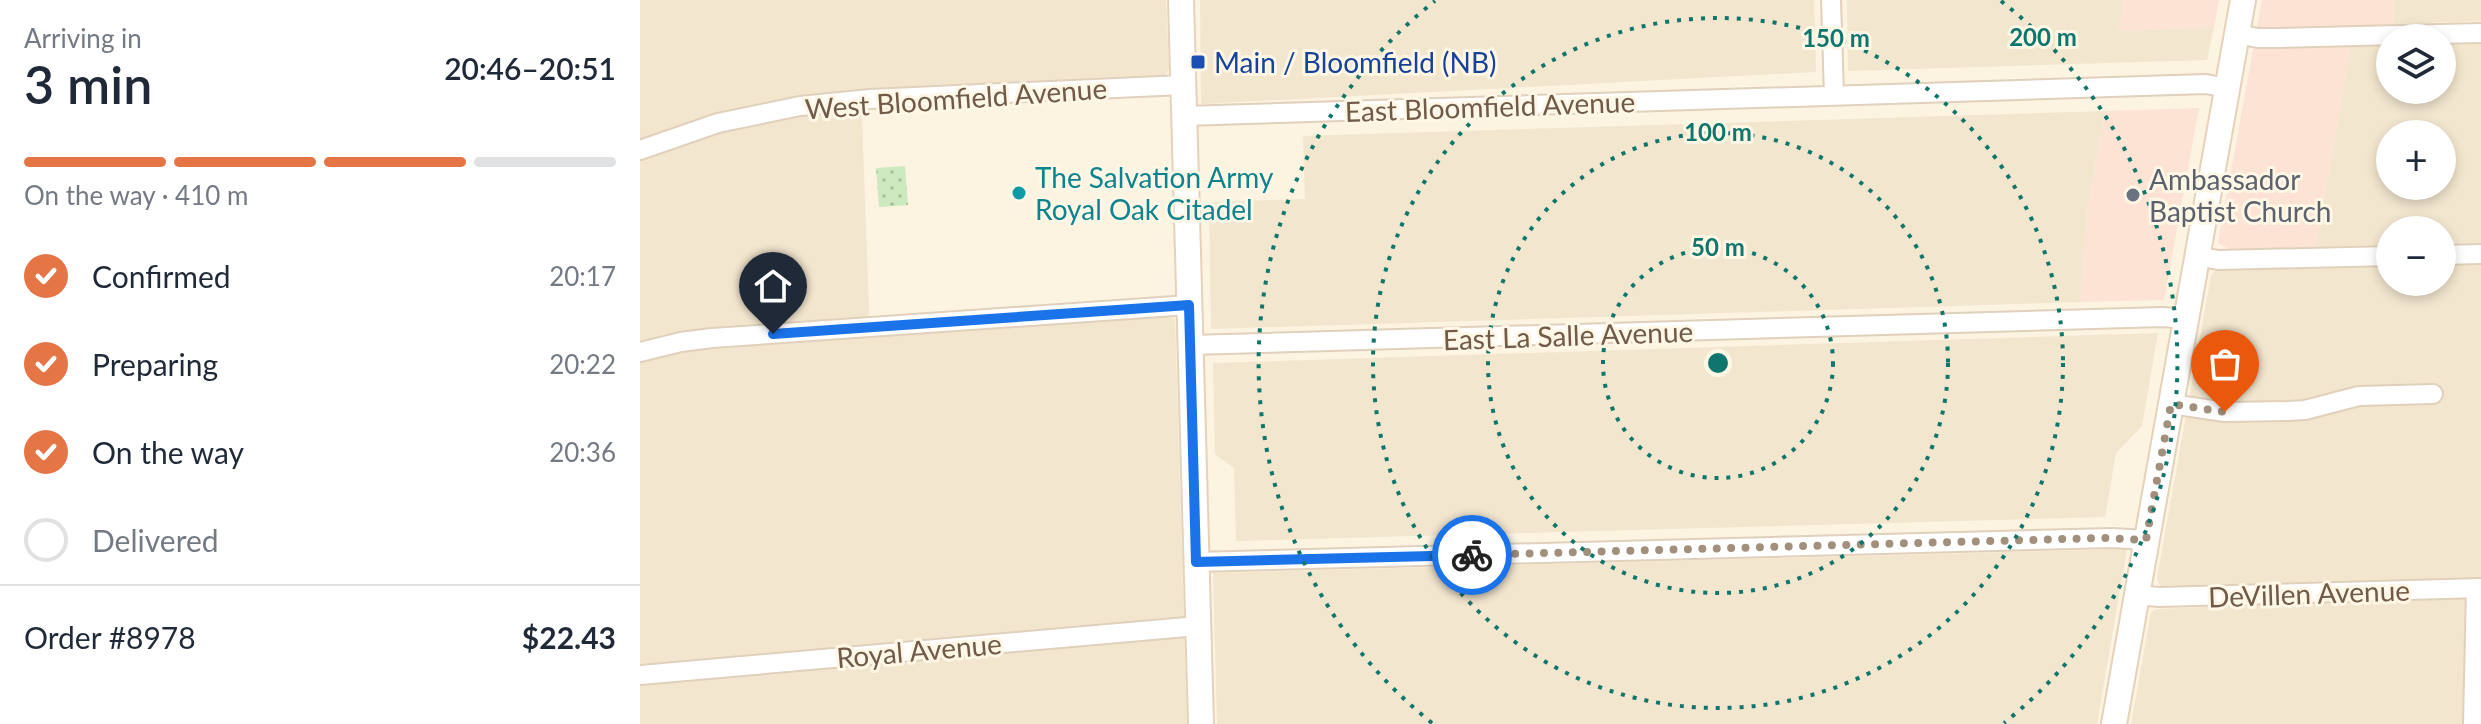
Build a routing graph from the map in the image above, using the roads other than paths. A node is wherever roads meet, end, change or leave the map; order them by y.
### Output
1 (1181, 0) edge
2 (1831, 0) edge
3 (2243, 0) edge
4 (2481, 33) edge
5 (2237, 34) junction
6 (1183, 85) junction
7 (2227, 88) junction
8 (1834, 95) junction
9 (1184, 116) junction
10 (640, 150) edge
11 (2481, 254) edge
12 (2456, 255) edge
13 (2197, 256) junction
14 (2376, 256) edge
15 (1189, 305) junction
16 (2186, 319) junction
17 (1190, 345) junction
18 (640, 352) edge
19 (2433, 394) dead end
20 (2171, 404) junction
21 (2146, 540) junction
22 (1196, 562) junction
23 (2478, 588) edge
24 (2137, 595) junction
25 (1198, 626) junction
26 (640, 675) edge
27 (1201, 724) edge
28 (2114, 724) edge
29 (2473, 724) edge

1 - 6 main road
2 - 8 street
3 - 5 main road
4 - 5 street
5 - 7 main road
6 - 9 main road
6 - 10 street, West Bloomfield Avenue
7 - 8 street, East Bloomfield Avenue
7 - 13 main road
8 - 9 street, East Bloomfield Avenue
9 - 15 main road
11 - 12 street
13 - 14 street
13 - 16 main road
15 - 17 main road
15 - 18 street
16 - 17 street, East La Salle Avenue
16 - 20 main road
17 - 22 main road
19 - 20 street
20 - 21 main road
21 - 22 street
21 - 24 main road
22 - 25 main road
23 - 24 street, DeVillen Avenue
23 - 29 street
24 - 28 main road
25 - 26 street, Royal Avenue
25 - 27 main road

